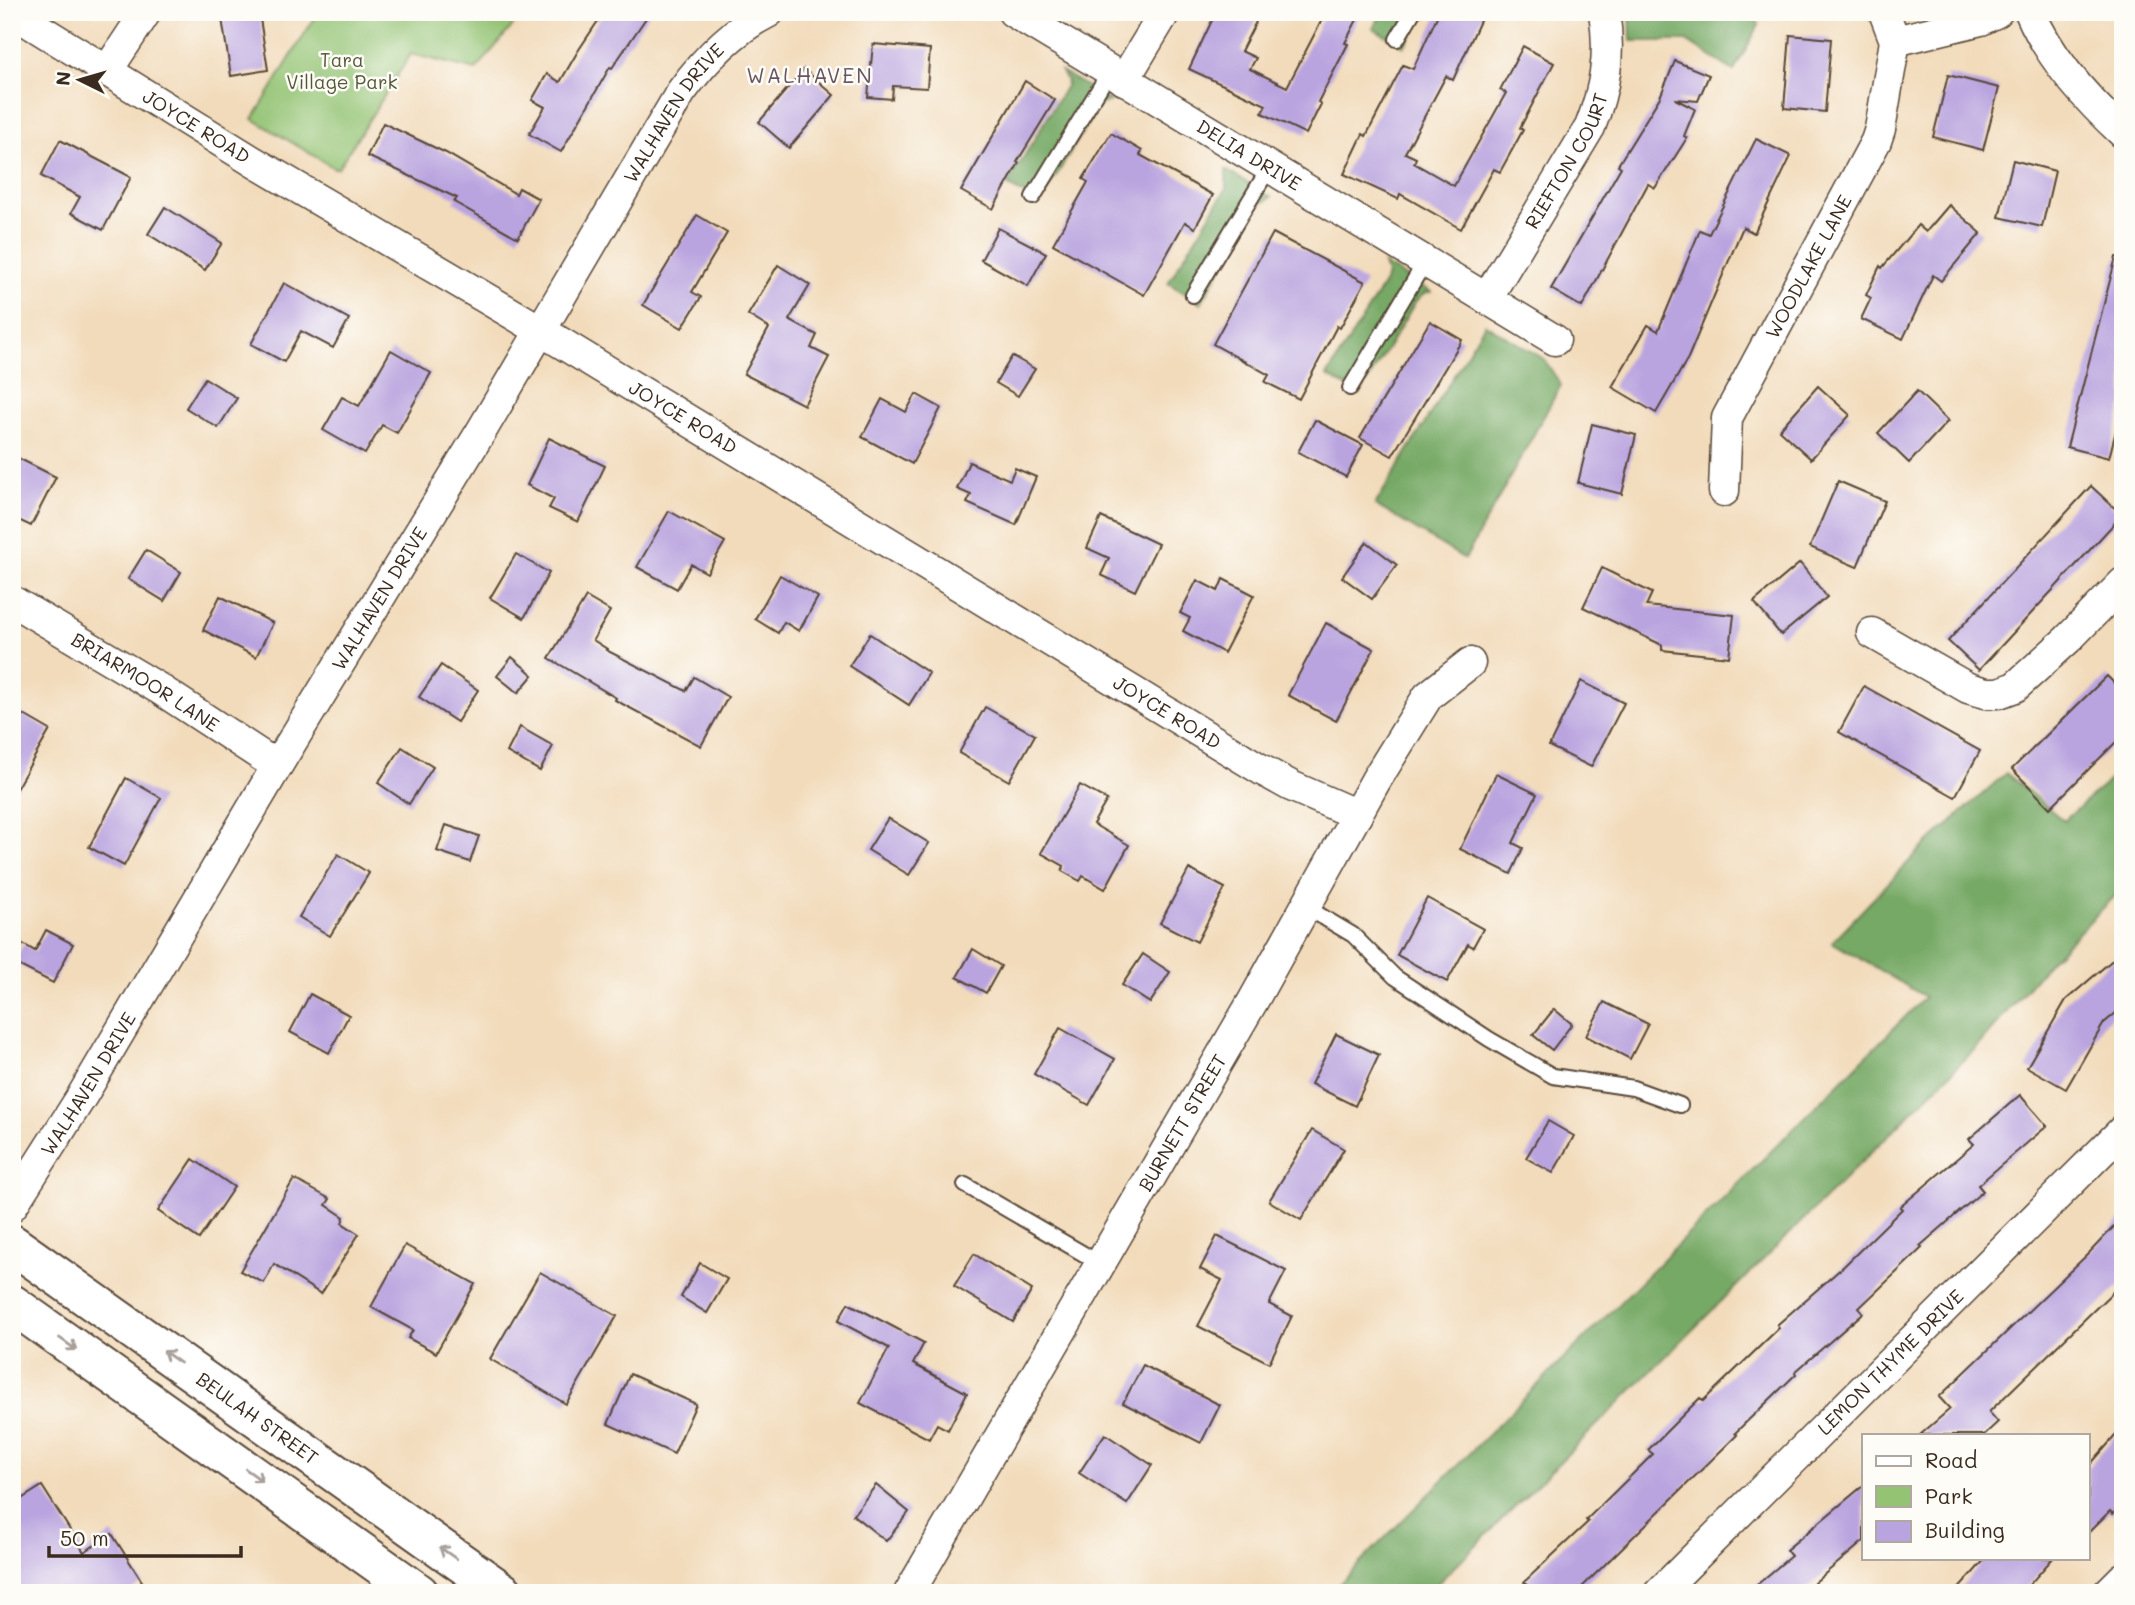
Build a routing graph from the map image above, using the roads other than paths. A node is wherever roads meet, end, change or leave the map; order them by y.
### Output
1 (12, 12) edge
2 (146, 12) edge
3 (769, 12) edge
4 (1013, 12) edge
5 (1165, 12) edge
6 (1413, 12) edge
7 (1604, 12) edge
8 (1884, 12) edge
9 (1997, 12) edge
10 (2030, 12) edge
11 (1397, 39) dead end
12 (1895, 41) junction
13 (107, 72) junction
14 (1117, 75) junction
15 (2123, 134) edge
16 (1269, 168) junction
17 (1033, 197) dead end
18 (1426, 262) junction
19 (1194, 295) dead end
20 (1487, 298) junction
21 (540, 330) junction
22 (1555, 341) dead end
23 (1350, 388) dead end
24 (1724, 491) dead end
25 (2123, 583) edge
26 (12, 601) edge
27 (1872, 633) dead end
28 (1470, 663) dead end
29 (277, 766) junction
30 (1357, 815) junction
31 (1306, 907) junction
32 (1680, 1105) dead end
33 (2123, 1129) edge
34 (965, 1185) dead end
35 (12, 1206) edge
36 (12, 1244) edge
37 (1101, 1264) junction
38 (12, 1304) edge
39 (2123, 1578) edge
40 (419, 1593) edge
41 (504, 1593) edge
42 (909, 1593) edge
43 (1660, 1593) edge
44 (2108, 1593) edge

1 - 13 street, JOYCE ROAD
2 - 13 street
3 - 21 street, WALHAVEN DRIVE
4 - 14 street, DELIA DRIVE
5 - 14 street
6 - 11 lane
7 - 20 street, RIEFTON COURT
8 - 12 street, WOODLAKE LANE
9 - 12 street
10 - 15 street
12 - 24 street, WOODLAKE LANE
13 - 21 street, JOYCE ROAD
14 - 16 street, DELIA DRIVE
14 - 17 lane
16 - 18 street, DELIA DRIVE
16 - 19 lane
18 - 20 street, DELIA DRIVE
18 - 23 lane
20 - 22 street, DELIA DRIVE
21 - 29 street, WALHAVEN DRIVE
21 - 30 street, JOYCE ROAD
25 - 27 street
26 - 29 street, BRIARMOOR LANE
28 - 30 street, BURNETT STREET
29 - 35 street, WALHAVEN DRIVE
30 - 31 street, BURNETT STREET
31 - 32 lane
31 - 37 street, BURNETT STREET
33 - 43 street, LEMON THYME DRIVE
34 - 37 lane
41 -> 36 main road, BEULAH STREET
37 - 42 street, BURNETT STREET
38 -> 40 main road
39 - 44 street

